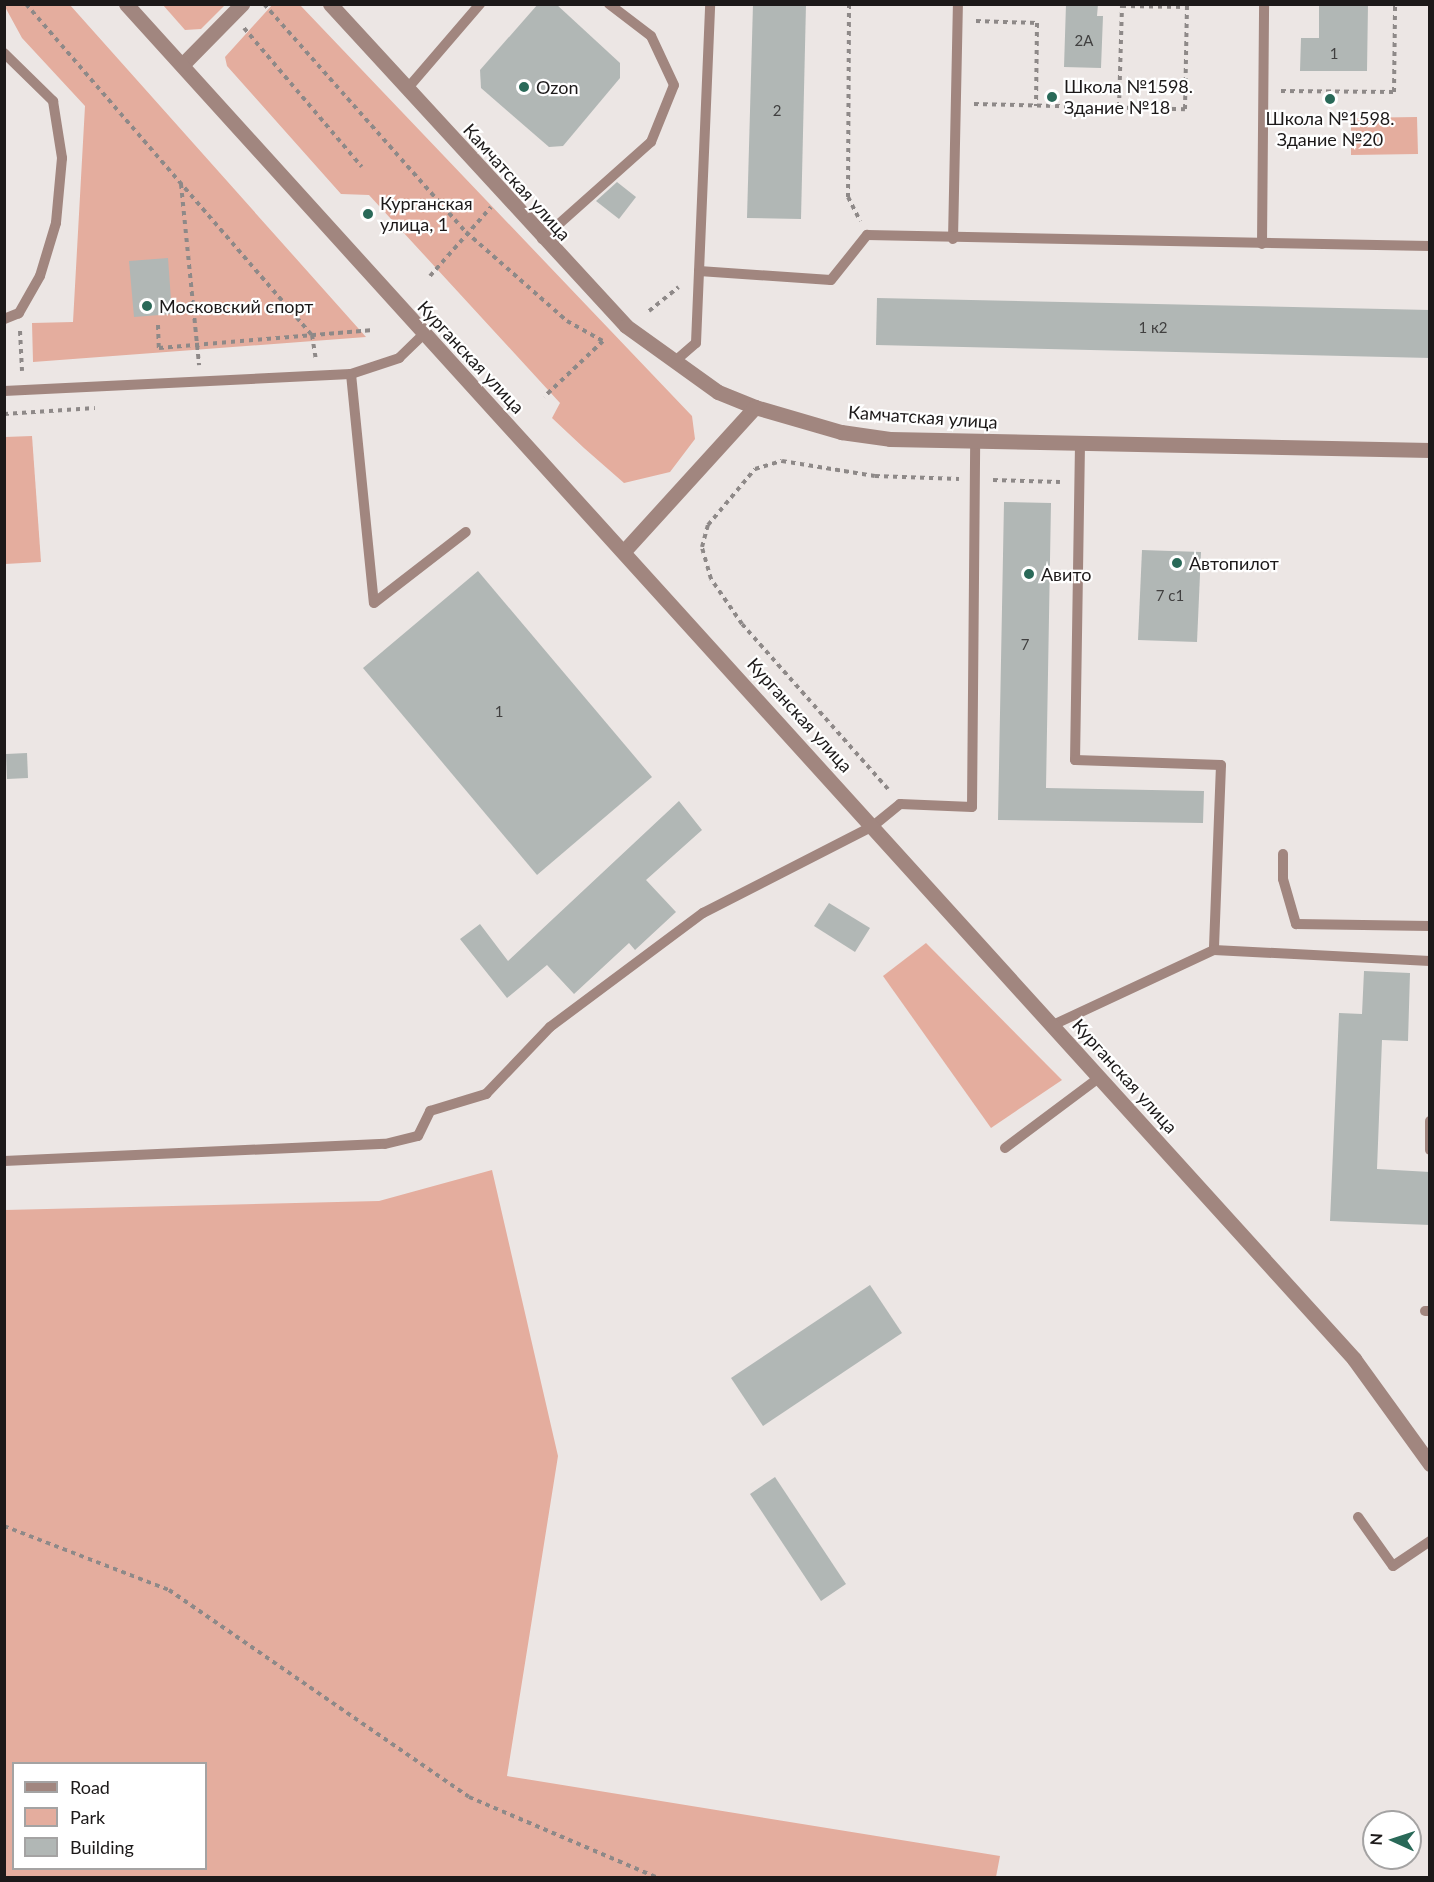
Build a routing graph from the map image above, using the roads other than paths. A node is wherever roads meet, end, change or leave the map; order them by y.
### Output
1 (126, 4) edge
2 (330, 4) edge
3 (480, 4) edge
4 (609, 4) edge
5 (710, 4) edge
6 (958, 4) edge
7 (1264, 4) edge
8 (237, 9) edge
9 (4, 52) edge
10 (182, 64) junction
11 (407, 89) junction
12 (542, 239) junction
13 (953, 239) junction
14 (1262, 244) junction
15 (1430, 246) edge
16 (699, 271) junction
17 (4, 319) edge
18 (424, 334) junction
19 (674, 362) junction
20 (351, 374) junction
21 (4, 391) edge
22 (755, 407) junction
23 (975, 442) junction
24 (1080, 444) junction
25 (1430, 450) edge
26 (466, 532) dead end
27 (625, 550) junction
28 (873, 826) junction
29 (1283, 854) dead end
30 (1430, 926) edge
31 (1214, 950) junction
32 (1430, 961) edge
33 (1053, 1025) junction
34 (1100, 1077) junction
35 (1430, 1121) edge
36 (1005, 1148) dead end
37 (1430, 1150) edge
38 (4, 1161) edge
39 (1430, 1464) edge
40 (1358, 1517) dead end
41 (1430, 1541) edge

1 - 10 street, Курганская улица
2 - 11 street, Камчатская улица
3 - 11 lane
4 - 12 lane
5 - 16 lane
6 - 13 lane
7 - 14 lane
8 - 10 street
9 - 17 lane
10 - 18 street, Курганская улица
11 - 12 street, Камчатская улица
12 - 19 street, Камчатская улица
13 - 14 lane
13 - 16 lane
14 - 15 lane
16 - 19 lane
18 - 20 lane
18 - 27 street, Курганская улица
19 - 22 street, Камчатская улица
20 - 21 lane
20 - 26 lane
22 - 23 street, Камчатская улица
22 - 27 street
23 - 24 street, Камчатская улица
23 - 28 lane
24 - 25 street, Камчатская улица
24 - 31 lane
27 - 28 street, Курганская улица
28 - 33 street, Курганская улица
28 - 38 lane
29 - 30 lane
31 - 32 lane
31 - 33 lane
33 - 34 street, Курганская улица
34 - 36 lane
34 - 39 street, Курганская улица
35 - 37 lane
40 - 41 lane

